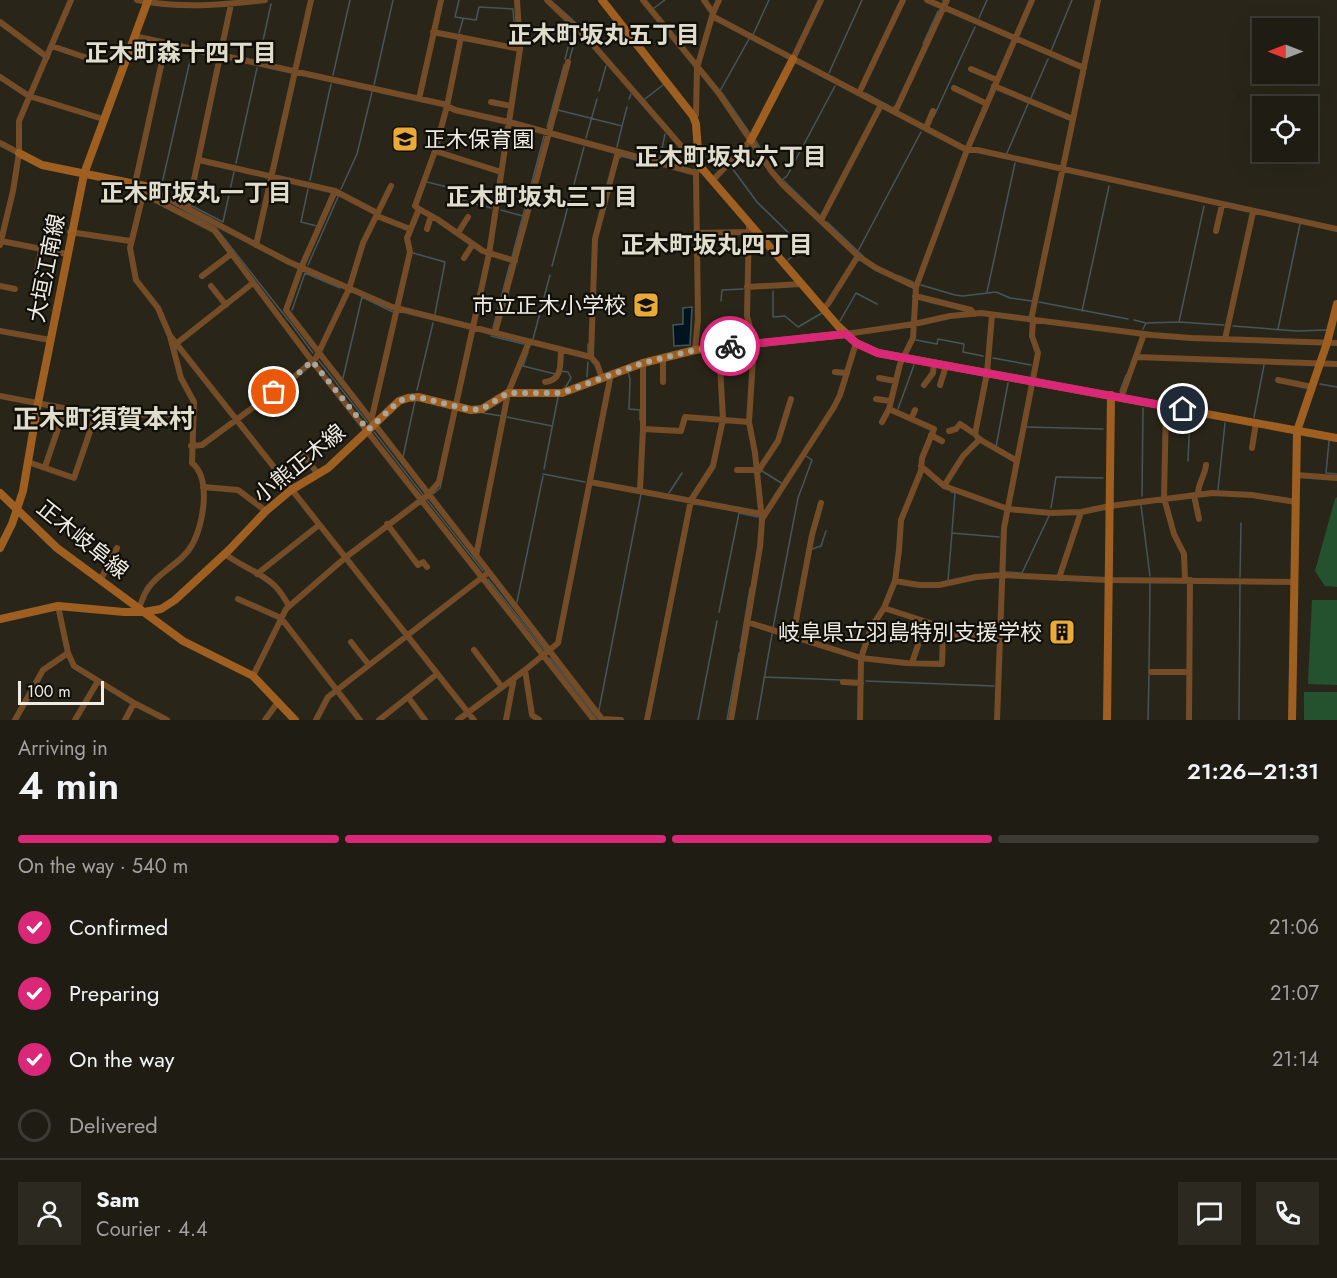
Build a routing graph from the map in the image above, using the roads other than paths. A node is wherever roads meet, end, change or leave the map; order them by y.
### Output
1 (71, 0) edge
2 (137, 0) edge
3 (265, 0) edge
4 (311, 0) edge
5 (441, 0) edge
6 (517, 0) edge
7 (548, 0) edge
8 (602, 0) edge
9 (643, 0) edge
10 (704, 0) edge
11 (719, 0) edge
12 (821, 0) edge
13 (903, 0) edge
14 (927, 0) edge
15 (946, 0) edge
16 (1032, 0) edge
17 (1098, 0) edge
18 (147, 1) edge
19 (219, 3) edge
20 (231, 4) junction
21 (943, 7) junction
22 (713, 14) junction
23 (0, 22) edge
24 (433, 32) junction
25 (134, 36) junction
26 (460, 37) junction
27 (1015, 40) junction
28 (166, 43) junction
29 (52, 46) junction
30 (520, 49) junction
31 (221, 55) junction
32 (47, 57) junction
33 (794, 58) junction
34 (90, 59) dead end
35 (568, 62) dead end
36 (697, 68) junction
37 (1084, 68) junction
38 (971, 69) dead end
39 (295, 71) junction
40 (0, 77) edge
41 (996, 83) junction
42 (954, 88) dead end
43 (859, 93) junction
44 (29, 96) junction
45 (419, 99) junction
46 (491, 102) dead end
47 (987, 104) junction
48 (881, 105) junction
49 (447, 106) junction
50 (511, 106) junction
51 (896, 111) junction
52 (933, 111) dead end
53 (693, 116) junction
54 (103, 119) junction
55 (1073, 119) junction
56 (508, 123) junction
57 (926, 128) junction
58 (549, 133) junction
59 (751, 140) junction
60 (0, 143) edge
61 (967, 150) junction
62 (435, 151) junction
63 (618, 152) junction
64 (18, 153) junction
65 (199, 160) junction
66 (698, 169) junction
67 (1062, 169) junction
68 (501, 172) junction
69 (84, 174) junction
70 (272, 176) junction
71 (713, 180) junction
72 (135, 184) junction
73 (391, 186) dead end
74 (145, 190) junction
75 (335, 191) junction
76 (1222, 205) junction
77 (188, 208) junction
78 (419, 209) junction
79 (1253, 212) junction
80 (377, 214) junction
81 (431, 216) junction
82 (468, 217) dead end
83 (821, 220) junction
84 (748, 228) junction
85 (410, 229) junction
86 (427, 229) dead end
87 (1337, 229) edge
88 (1216, 231) dead end
89 (70, 232) junction
90 (458, 233) junction
91 (697, 233) junction
92 (130, 241) junction
93 (1, 242) edge
94 (473, 244) junction
95 (256, 245) junction
96 (41, 250) junction
97 (67, 254) junction
98 (231, 254) junction
99 (489, 254) junction
100 (858, 256) junction
101 (464, 258) dead end
102 (515, 261) junction
103 (301, 268) junction
104 (202, 276) dead end
105 (253, 283) junction
106 (802, 284) junction
107 (0, 286) edge
108 (211, 286) dead end
109 (747, 287) junction
110 (916, 287) junction
111 (15, 289) dead end
112 (34, 289) dead end
113 (349, 289) junction
114 (915, 296) junction
115 (1337, 304) edge
116 (226, 305) junction
117 (398, 309) junction
118 (823, 309) junction
119 (975, 314) junction
120 (992, 315) junction
121 (1032, 320) junction
122 (914, 324) junction
123 (472, 326) junction
124 (0, 331) edge
125 (495, 333) junction
126 (846, 334) junction
127 (1144, 334) junction
128 (170, 336) junction
129 (1225, 339) junction
130 (50, 340) junction
131 (529, 342) junction
132 (177, 343) junction
133 (754, 343) junction
134 (856, 343) junction
135 (1332, 343) edge
136 (719, 348) junction
137 (561, 350) junction
138 (695, 350) junction
139 (318, 353) junction
140 (591, 357) junction
141 (1136, 357) junction
142 (663, 358) junction
143 (904, 358) junction
144 (312, 361) junction
145 (643, 363) junction
146 (934, 363) junction
147 (1321, 363) junction
148 (1337, 364) edge
149 (946, 366) junction
150 (835, 372) dead end
151 (847, 373) junction
152 (987, 373) junction
153 (611, 374) junction
154 (602, 378) junction
155 (879, 378) dead end
156 (1278, 380) dead end
157 (895, 381) junction
158 (1033, 381) junction
159 (545, 382) dead end
160 (663, 382) dead end
161 (940, 385) dead end
162 (924, 386) dead end
163 (1312, 387) junction
164 (508, 393) junction
165 (1111, 395) junction
166 (0, 396) edge
167 (1121, 398) junction
168 (791, 399) dead end
169 (876, 399) dead end
170 (38, 403) junction
171 (889, 405) junction
172 (454, 406) junction
173 (1166, 406) junction
174 (65, 408) junction
175 (915, 410) dead end
176 (96, 414) junction
177 (194, 414) junction
178 (236, 419) junction
179 (723, 419) junction
180 (911, 419) junction
181 (749, 422) junction
182 (882, 422) dead end
183 (1256, 423) junction
184 (371, 427) junction
185 (643, 429) junction
186 (950, 431) dead end
187 (1297, 431) junction
188 (932, 435) junction
189 (978, 436) junction
190 (1337, 438) edge
191 (942, 441) dead end
192 (191, 446) junction
193 (1252, 448) dead end
194 (302, 453) dead end
195 (28, 462) junction
196 (1017, 462) junction
197 (1206, 465) dead end
198 (921, 466) junction
199 (45, 467) junction
200 (737, 470) dead end
201 (757, 472) junction
202 (318, 474) junction
203 (1296, 475) junction
204 (1337, 478) edge
205 (590, 482) junction
206 (944, 486) junction
207 (203, 487) junction
208 (291, 490) junction
209 (640, 490) junction
210 (0, 493) edge
211 (1196, 495) junction
212 (425, 497) junction
213 (1164, 498) junction
214 (691, 500) junction
215 (1296, 502) junction
216 (821, 503) dead end
217 (1110, 506) junction
218 (16, 508) junction
219 (1008, 509) junction
220 (266, 511) junction
221 (1081, 513) junction
222 (762, 517) junction
223 (1199, 519) dead end
224 (387, 524) junction
225 (320, 525) junction
226 (0, 548) edge
227 (117, 548) dead end
228 (225, 554) junction
229 (476, 556) junction
230 (346, 557) junction
231 (427, 567) dead end
232 (489, 572) junction
233 (257, 574) junction
234 (1002, 575) junction
235 (482, 578) junction
236 (1059, 578) junction
237 (101, 579) junction
238 (1108, 580) junction
239 (1187, 580) junction
240 (895, 581) junction
241 (1295, 582) junction
242 (238, 599) dead end
243 (58, 606) junction
244 (289, 606) junction
245 (884, 608) junction
246 (142, 610) junction
247 (281, 618) junction
248 (0, 619) edge
249 (747, 622) junction
250 (943, 634) junction
251 (408, 636) junction
252 (793, 636) junction
253 (1000, 636) junction
254 (351, 642) dead end
255 (918, 645) dead end
256 (474, 650) dead end
257 (68, 653) junction
258 (546, 653) junction
259 (861, 658) junction
260 (912, 663) junction
261 (369, 665) junction
262 (525, 670) junction
263 (1151, 672) dead end
264 (1189, 672) junction
265 (437, 674) junction
266 (253, 676) junction
267 (514, 678) junction
268 (98, 681) junction
269 (843, 682) dead end
270 (861, 683) junction
271 (502, 687) junction
272 (337, 690) junction
273 (408, 697) junction
274 (278, 702) junction
275 (134, 703) junction
276 (468, 713) junction
277 (15, 720) edge
278 (75, 720) edge
279 (125, 720) edge
280 (167, 720) edge
281 (265, 720) edge
282 (295, 720) edge
283 (316, 720) edge
284 (360, 720) edge
285 (379, 720) edge
286 (425, 720) edge
287 (458, 720) edge
288 (474, 720) edge
289 (506, 720) edge
290 (539, 720) edge
291 (594, 720) edge
292 (621, 720) edge
293 (647, 720) edge
294 (731, 720) edge
295 (860, 720) edge
296 (997, 720) edge
297 (1107, 720) edge
298 (1189, 720) edge
299 (1293, 720) edge

1 - 29 street
2 - 18 street
3 - 20 street
4 - 39 street
5 - 24 street
6 - 30 street
7 - 66 street
8 - 53 main road
9 - 36 street
10 - 22 street
11 - 22 street
12 - 33 street
13 - 43 street
14 - 21 street
15 - 21 street
16 - 27 street
17 - 37 street
18 - 19 street
18 - 25 main road, 大垣江南線
19 - 20 street
20 - 31 street
21 - 27 street
21 - 51 street
22 - 33 street
22 - 36 street
23 - 32 street
24 - 26 street
24 - 45 street
25 - 28 street
25 - 54 main road, 大垣江南線
26 - 30 street
26 - 49 street
27 - 37 street
27 - 41 street
28 - 31 street
28 - 72 street
29 - 32 street
29 - 34 street
30 - 50 street
31 - 39 street
31 - 65 street
32 - 44 street
33 - 43 street
33 - 59 main road
35 - 58 street
36 - 53 street
36 - 59 street
37 - 55 street
38 - 41 street
39 - 45 street
39 - 70 street
40 - 44 street
41 - 47 street
41 - 55 street
42 - 47 street
43 - 48 street
44 - 54 street
44 - 64 street
45 - 49 street
46 - 50 street
47 - 61 street
48 - 51 street
48 - 83 street
49 - 56 street
49 - 62 street
50 - 56 street
51 - 57 street
52 - 57 street
53 - 66 main road
54 - 69 main road, 大垣江南線
55 - 67 street
56 - 58 street
56 - 68 street
57 - 61 street
58 - 63 street
58 - 102 street
59 - 71 street
59 - 83 street
60 - 64 street
61 - 67 street
61 - 110 street
62 - 68 street
62 - 78 street
63 - 66 street
63 - 140 street
64 - 69 main road
64 - 93 street
65 - 70 street
65 - 77 street
66 - 71 main road
66 - 91 street
67 - 76 street
67 - 121 street
68 - 99 street
69 - 72 main road
69 - 89 main road, 大垣江南線
70 - 75 street
70 - 95 street
71 - 84 main road
72 - 74 main road
73 - 80 street
74 - 77 street
74 - 92 street
74 - 98 street
75 - 80 street
75 - 103 street
76 - 79 street
76 - 88 street
77 - 95 street
78 - 81 street
78 - 85 street
79 - 87 street
79 - 129 street
80 - 85 street
80 - 113 street
81 - 86 street
81 - 90 street
82 - 90 street
83 - 100 street
84 - 91 street
84 - 106 main road
84 - 109 street
85 - 117 street
89 - 92 street
89 - 97 main road, 大垣江南線
90 - 94 street
91 - 138 street
92 - 128 street
93 - 96 street
94 - 99 street
94 - 101 street
95 - 103 street
96 - 97 street
96 - 112 street
97 - 130 main road, 大垣江南線
98 - 104 street
98 - 105 street
99 - 102 street
99 - 123 street
100 - 110 street
100 - 118 street
102 - 125 street
103 - 113 street
103 - 139 street
105 - 116 street
105 - 144 street
106 - 109 street
106 - 118 main road
107 - 111 street
108 - 116 street
109 - 133 street
110 - 114 street
113 - 117 street
113 - 139 street
114 - 119 street
114 - 122 street
115 - 135 main road
116 - 132 street
117 - 123 street
117 - 184 street
118 - 126 main road
119 - 120 street
119 - 122 street
120 - 121 street
120 - 152 street
121 - 127 street
121 - 158 street
122 - 126 street
122 - 143 street
123 - 125 street
123 - 172 street
124 - 130 street
125 - 131 street
126 - 133 main road
126 - 134 main road
127 - 129 street
127 - 141 street
128 - 132 street
128 - 177 street
129 - 135 street
130 - 170 main road, 大垣江南線
131 - 137 street
131 - 164 street
132 - 178 street
133 - 136 main road
133 - 181 street
134 - 143 main road
134 - 151 street
135 - 147 main road
136 - 138 main road
136 - 179 street
137 - 140 street
137 - 159 street
138 - 142 main road
139 - 144 street
139 - 184 street
140 - 154 street
141 - 147 street
141 - 167 street
142 - 145 main road
142 - 160 street
143 - 146 main road
143 - 157 street
144 - 178 street
144 - 184 street
145 - 153 main road
145 - 185 street
146 - 149 main road
146 - 162 street
147 - 148 street
147 - 163 main road
149 - 152 main road
149 - 161 street
150 - 151 street
151 - 222 street
152 - 158 main road
152 - 189 street
153 - 154 main road
153 - 205 street
154 - 164 main road
155 - 157 street
156 - 163 street
157 - 171 street
158 - 165 main road
158 - 196 street
163 - 187 main road
164 - 172 main road, 小熊正木線
164 - 229 street
165 - 167 main road
165 - 217 main road
166 - 170 street
167 - 173 main road
168 - 201 street
169 - 171 street
170 - 174 street
170 - 195 main road, 大垣江南線
171 - 180 street
171 - 182 street
172 - 184 main road, 小熊正木線
172 - 212 street
173 - 183 main road
173 - 213 street
174 - 176 street
174 - 199 street
175 - 180 street
176 - 177 street
176 - 199 street
177 - 192 street
178 - 192 street
178 - 208 street
179 - 181 street
179 - 185 street
179 - 214 street
180 - 188 street
181 - 201 street
183 - 187 main road
183 - 193 street
184 - 202 main road, 小熊正木線
184 - 212 street
185 - 209 street
186 - 189 street
187 - 190 main road
187 - 203 main road
188 - 191 street
188 - 198 street
189 - 196 street
189 - 206 street
192 - 207 street
194 - 202 street
195 - 199 street
195 - 218 main road, 大垣江南線
196 - 219 street
197 - 211 street
198 - 206 street
198 - 240 street
200 - 201 street
201 - 222 street
202 - 208 main road, 小熊正木線
203 - 204 street
203 - 215 main road
205 - 209 street
205 - 258 street
206 - 219 street
207 - 220 street
207 - 246 street
208 - 220 main road, 小熊正木線
208 - 225 street
209 - 214 street
210 - 218 main road, 正木岐阜線
211 - 213 street
211 - 215 street
211 - 223 street
212 - 224 street
212 - 229 street
212 - 235 street
213 - 217 street
213 - 239 street
214 - 222 street
214 - 293 street
215 - 241 main road
216 - 252 street
217 - 221 street
217 - 238 main road
218 - 226 main road, 大垣江南線
218 - 237 main road, 正木岐阜線
219 - 221 street
219 - 234 street
220 - 228 main road, 小熊正木線
221 - 236 street
222 - 249 street
224 - 230 street
224 - 231 street
225 - 230 street
225 - 233 street
227 - 237 street
228 - 233 street
228 - 246 main road, 小熊正木線
229 - 232 street
230 - 244 street
230 - 251 street
232 - 235 street
232 - 258 street
233 - 244 street
234 - 236 street
234 - 240 street
234 - 253 street
235 - 251 street
235 - 258 street
236 - 238 street
237 - 246 main road, 正木岐阜線
238 - 239 street
238 - 297 main road
239 - 241 street
239 - 264 street
240 - 245 street
241 - 299 main road
242 - 247 street
243 - 246 main road, 小熊正木線
243 - 248 main road, 小熊正木線
243 - 257 street
244 - 247 street
245 - 250 street
245 - 259 street
246 - 266 main road, 正木岐阜線
247 - 266 street
247 - 272 street
249 - 252 street
249 - 294 street
250 - 253 street
250 - 260 street
251 - 261 street
251 - 265 street
252 - 259 street
253 - 296 street
254 - 261 street
255 - 260 street
256 - 271 street
257 - 268 street
257 - 277 street
258 - 262 street
258 - 291 street
258 - 292 street
259 - 260 street
259 - 270 street
261 - 272 street
262 - 267 street
262 - 290 street
263 - 264 street
264 - 298 street
265 - 273 street
265 - 276 street
266 - 274 main road, 正木岐阜線
267 - 271 street
267 - 289 street
268 - 275 street
268 - 278 street
269 - 270 street
270 - 295 street
271 - 276 street
272 - 283 street
272 - 284 street
273 - 285 street
273 - 286 street
274 - 281 street
274 - 282 main road, 正木岐阜線
275 - 279 street
275 - 280 street
276 - 287 street
276 - 288 street

